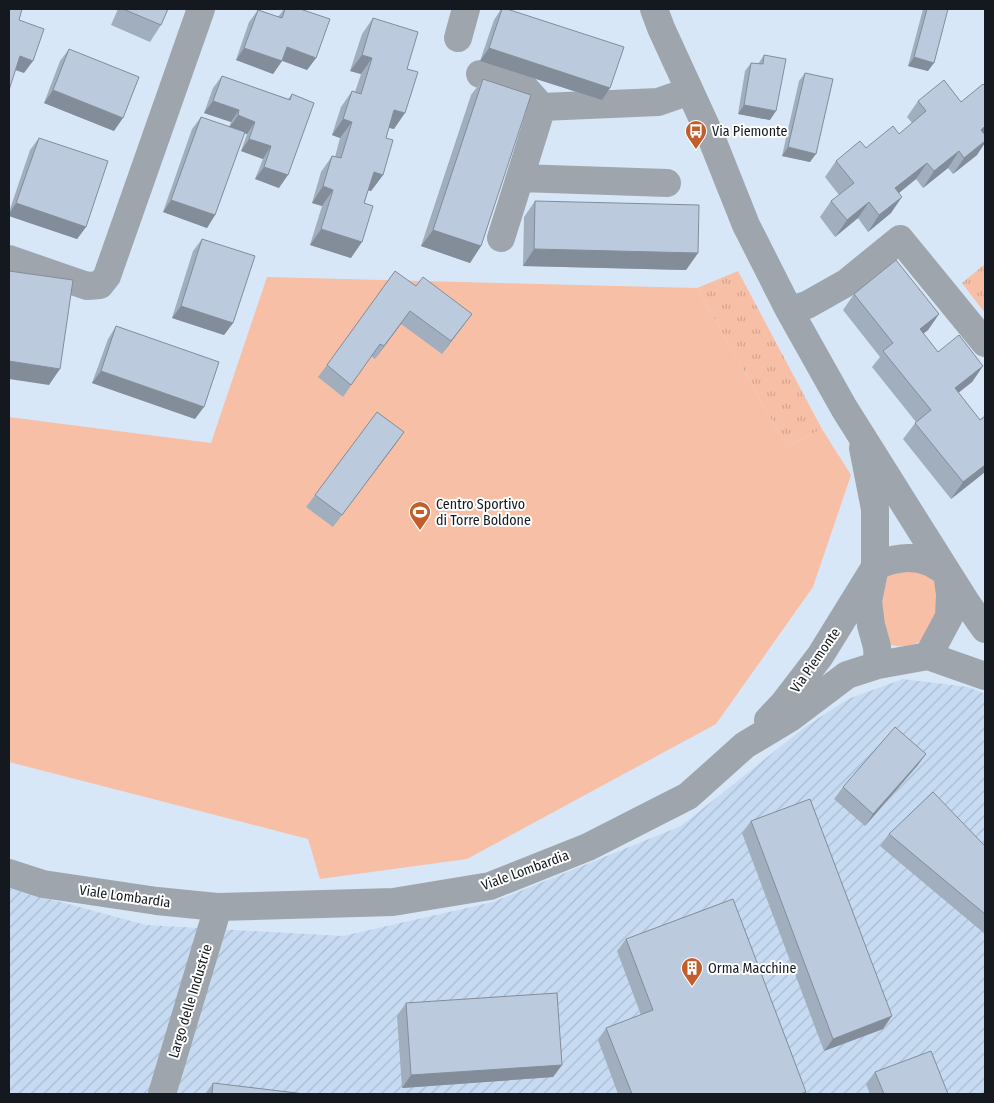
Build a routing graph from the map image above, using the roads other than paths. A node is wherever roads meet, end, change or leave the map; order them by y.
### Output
1 (201, 9) edge
2 (466, 9) edge
3 (654, 9) edge
4 (458, 38) dead end
5 (480, 74) dead end
6 (690, 91) junction
7 (542, 107) junction
8 (520, 178) junction
9 (667, 183) dead end
10 (501, 238) dead end
11 (9, 259) edge
12 (789, 310) junction
13 (985, 343) edge
14 (860, 432) junction
15 (874, 567) junction
16 (947, 572) junction
17 (985, 629) edge
18 (928, 656) junction
19 (878, 665) junction
20 (985, 676) edge
21 (745, 745) junction
22 (9, 873) edge
23 (217, 907) junction
24 (162, 1094) edge

1 - 11 street
2 - 4 street
3 - 6 street
5 - 7 street
6 - 7 street
6 - 12 street
7 - 8 street
8 - 9 street
8 - 10 street
12 - 13 street
12 - 14 street
14 - 15 street
14 - 16 street
15 - 16 street
15 - 19 street
15 - 21 street, Via Piemonte
16 - 17 street
16 - 18 street
18 - 19 street, Viale Lombardia
18 - 20 street, Viale Lombardia
19 - 21 street, Viale Lombardia
21 - 23 street, Viale Lombardia
22 - 23 street, Viale Lombardia
23 - 24 street, Largo delle Industrie

